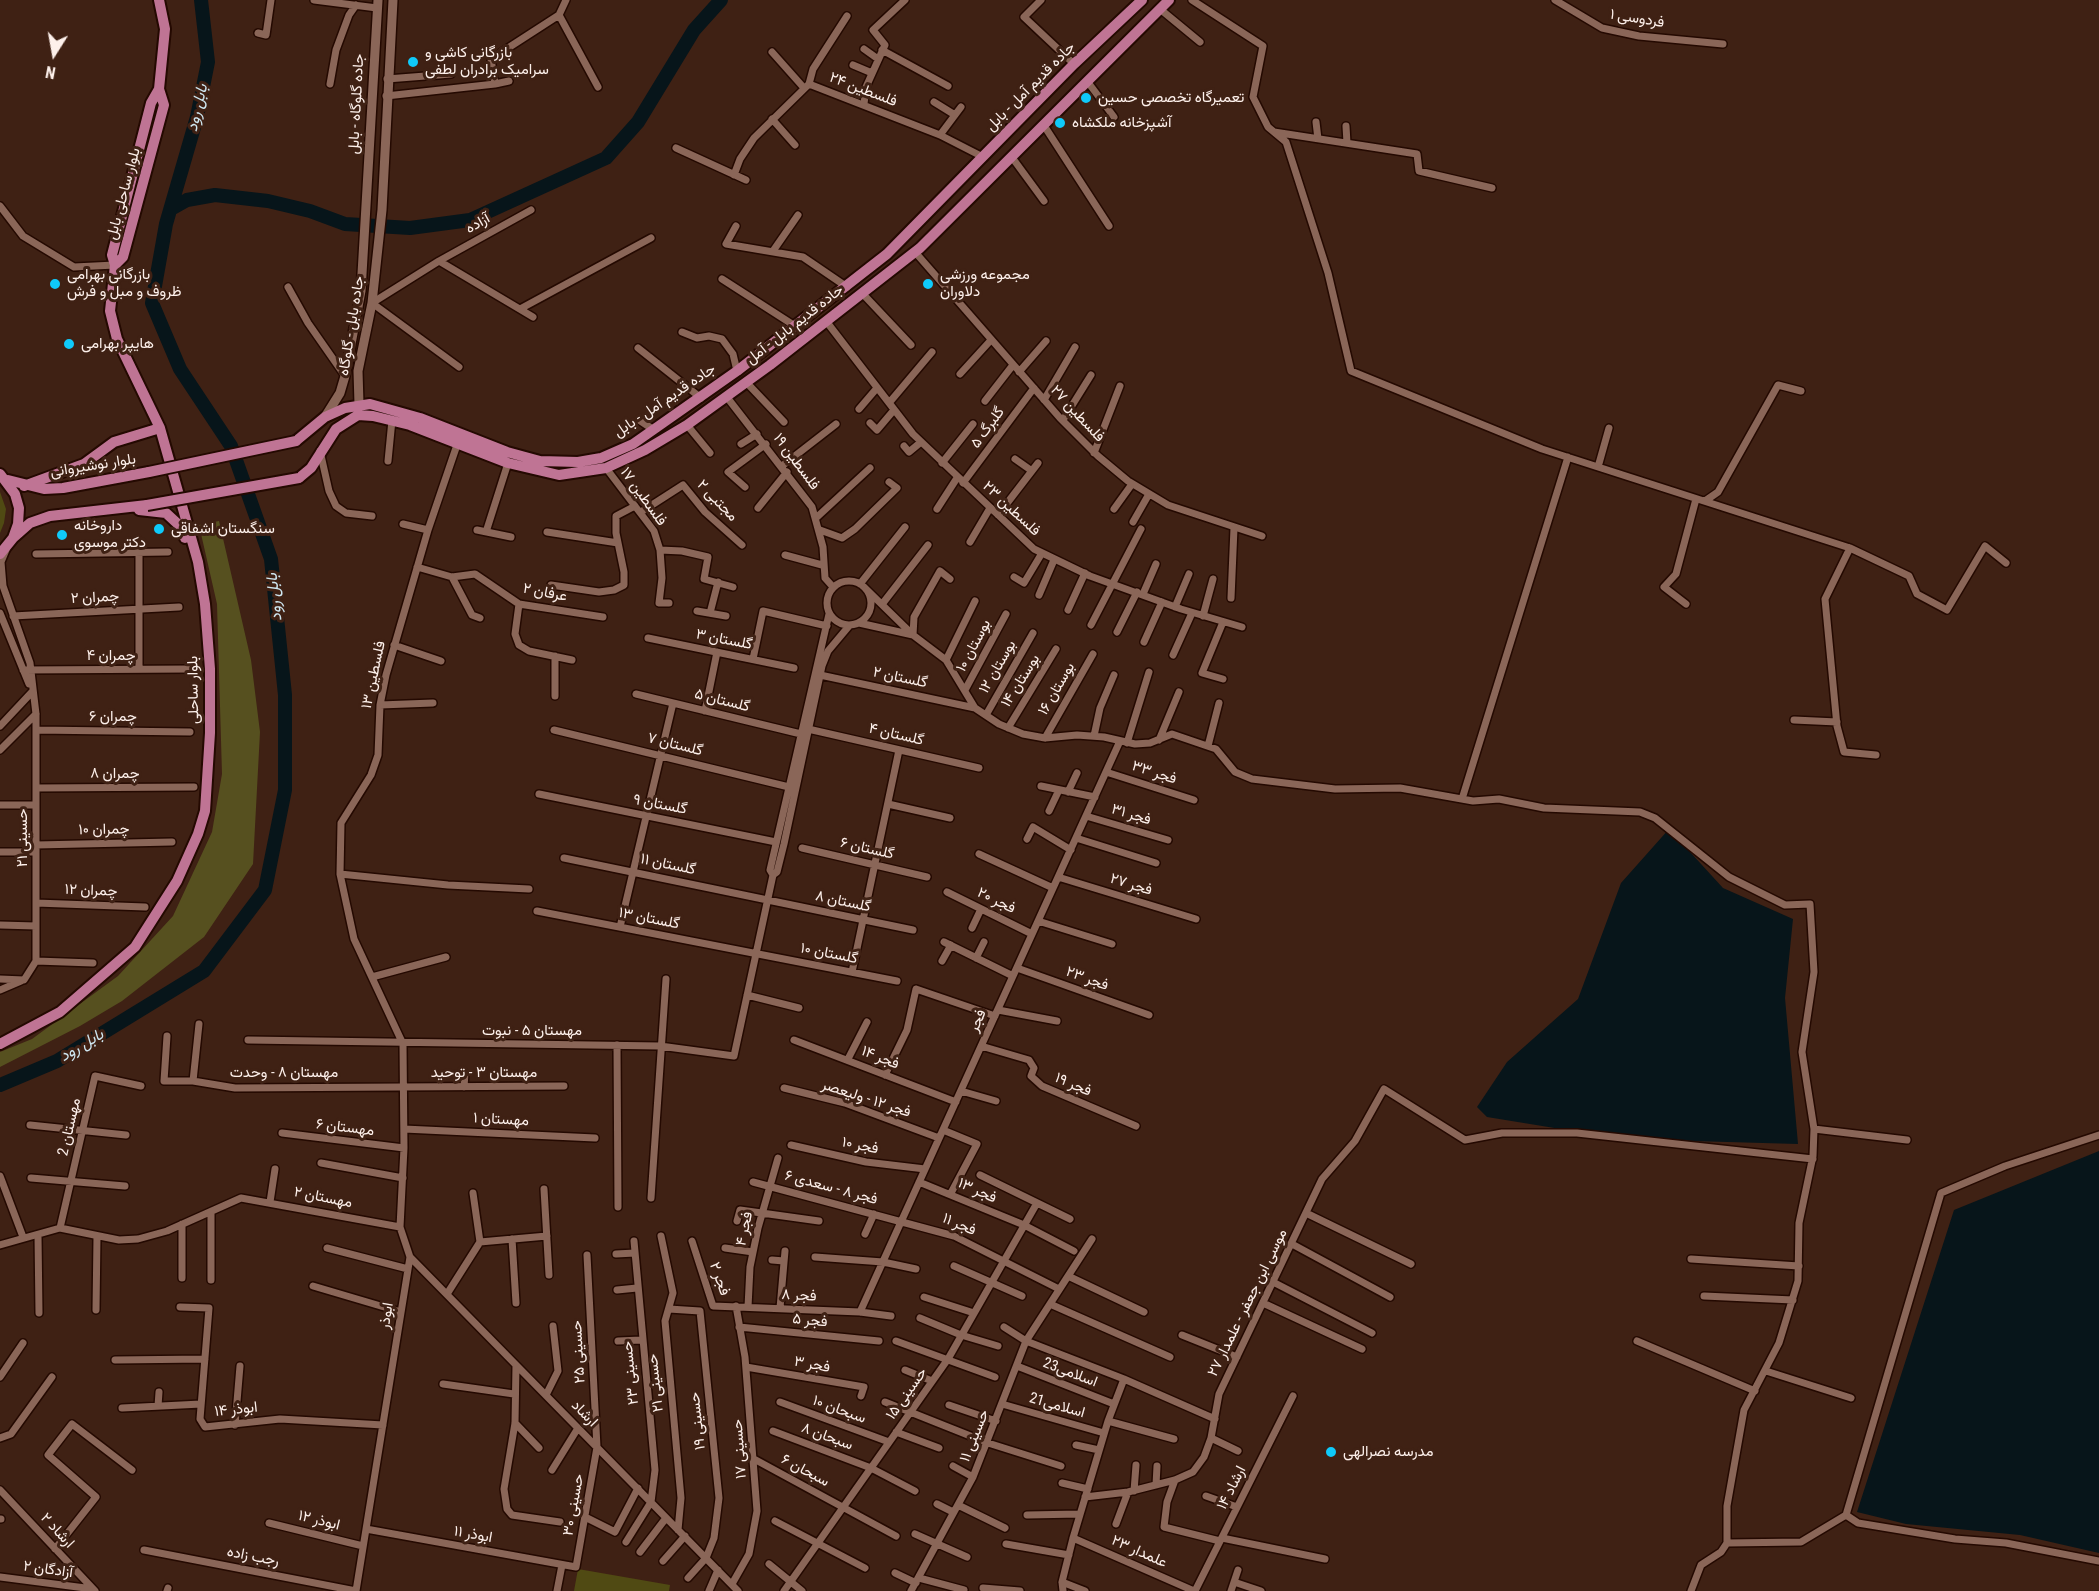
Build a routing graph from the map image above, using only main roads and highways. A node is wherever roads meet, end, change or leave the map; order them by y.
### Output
1 (159, 0) edge
2 (393, 0) edge
3 (1142, 0) edge
4 (1169, 0) edge
5 (377, 4) edge
6 (370, 127) junction
7 (384, 128) junction
8 (115, 265) joint
9 (358, 410) junction
10 (325, 417) junction
11 (160, 428) junction
12 (4, 477) edge
13 (24, 486) junction
14 (96, 511) junction
15 (7, 546) edge
16 (198, 562) junction
17 (0, 1044) edge

1 - 8 main road, بلوار ساحلی بابل
2 - 7 main road
3 - 9 main road, جاده قدیم آمل - بابل
4 - 9 main road, جاده قدیم بابل - آمل
5 - 6 main road, جاده گلوگاه - بابل
6 - 7 main road
6 - 10 main road, جاده گلوگاه - بابل
7 - 9 main road, جاده بابل - گلوگاه
8 - 11 main road, بلوار ساحلی
9 - 10 main road
9 - 14 main road, bridge
10 - 13 main road, بلوار نوشیروانی, bridge
11 - 13 main road
11 - 16 main road, بلوار ساحلی
12 - 13 main road, بلوار نوشیروانی
12 - 15 main road
14 - 15 main road
14 - 16 main road
16 - 17 main road, بلوار ساحلی

